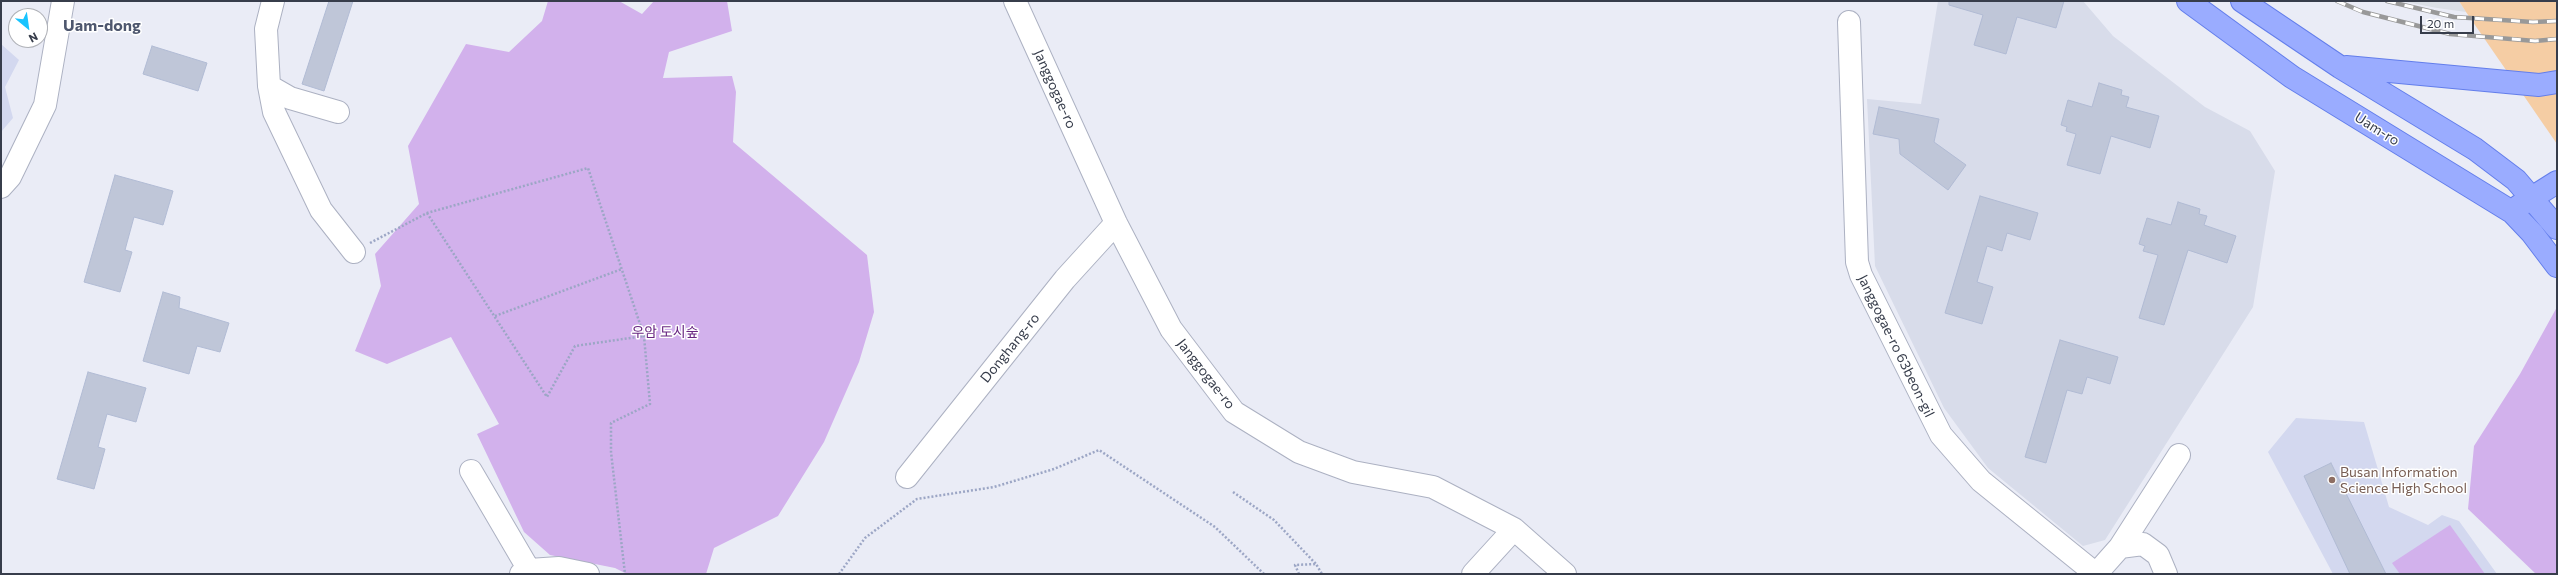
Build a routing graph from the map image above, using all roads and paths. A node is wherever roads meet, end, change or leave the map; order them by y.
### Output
1 (63, 1) edge
2 (273, 1) edge
3 (1015, 1) edge
4 (2188, 1) edge
5 (2242, 1) edge
6 (1849, 22) dead end
7 (2338, 66) junction
8 (2557, 82) edge
9 (269, 86) junction
10 (338, 112) dead end
11 (2557, 182) edge
12 (1, 187) edge
13 (2532, 198) junction
14 (2512, 212) junction
15 (427, 213) junction
16 (2555, 222) edge
17 (1116, 223) junction
18 (2532, 233) junction
19 (354, 252) joint
20 (2557, 266) edge
21 (622, 269) junction
22 (495, 316) junction
23 (644, 336) junction
24 (2179, 455) dead end
25 (471, 471) dead end
26 (907, 477) dead end
27 (1233, 492) dead end
28 (1514, 530) junction
29 (2120, 547) junction
30 (1316, 564) junction
31 (525, 572) edge
32 (588, 574) edge
33 (625, 574) edge
34 (839, 574) edge
35 (1264, 574) edge
36 (1298, 574) edge
37 (1322, 574) edge
38 (1473, 574) edge
39 (1565, 574) edge
40 (2096, 574) edge
41 (2166, 574) edge

1 - 12 street
2 - 9 street
3 - 17 street, Janggogae-ro
4 - 14 main road, Uam-ro
5 - 7 main road
6 - 40 street, Janggogae-ro 63beon-gil
7 - 8 main road
7 - 13 main road
9 - 10 street
9 - 19 street
11 - 13 main road
13 - 14 main road
13 - 16 main road
14 - 18 main road, Uam-ro
15 - 19 path
15 - 21 path
15 - 22 path
16 - 18 main road
17 - 26 street, Donghang-ro
17 - 28 street, Janggogae-ro
18 - 20 main road, Uam-ro
21 - 22 path
21 - 23 path
22 - 23 path
23 - 33 path
24 - 29 street
25 - 31 street
27 - 30 path
28 - 38 street
28 - 39 street, Janggogae-ro
29 - 40 street
29 - 41 street
30 - 36 path
30 - 37 path
31 - 32 street
34 - 35 path

